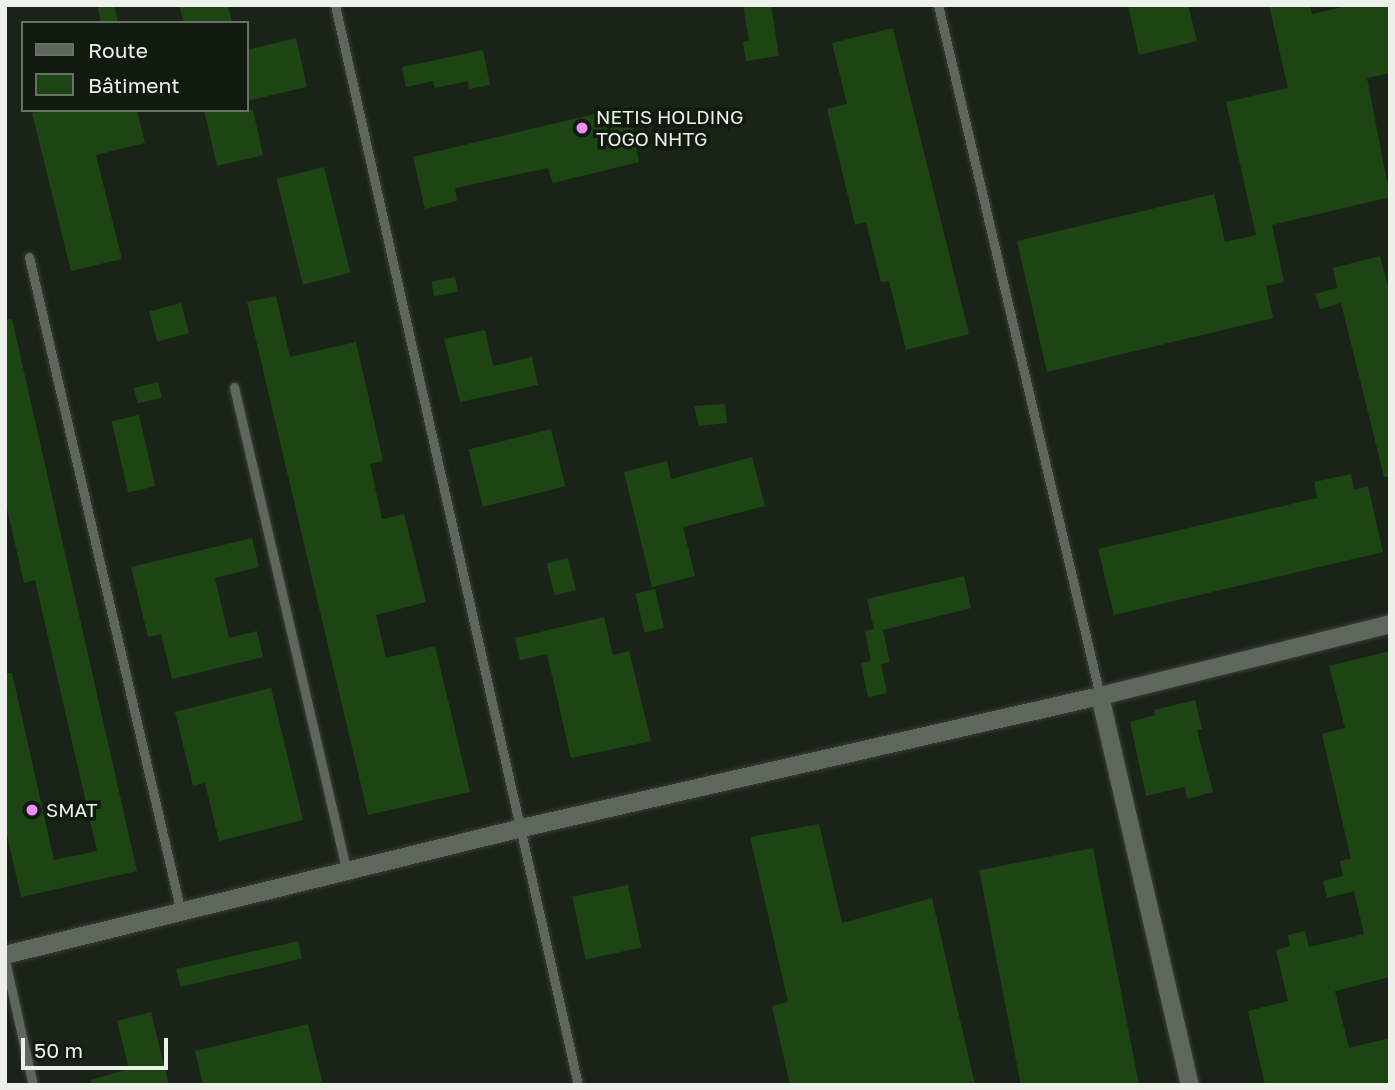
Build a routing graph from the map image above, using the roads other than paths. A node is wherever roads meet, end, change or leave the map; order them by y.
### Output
1 (335, 5) edge
2 (938, 5) edge
3 (29, 257) dead end
4 (234, 387) dead end
5 (1390, 624) edge
6 (1100, 696) junction
7 (522, 828) junction
8 (347, 872) junction
9 (181, 912) junction
10 (5, 958) edge
11 (33, 1085) edge
12 (578, 1085) edge
13 (1190, 1085) edge

1 - 7 lane
2 - 6 lane
3 - 9 lane
4 - 8 lane
5 - 6 street
6 - 7 street
6 - 13 street
7 - 8 street
7 - 12 lane
8 - 9 street
9 - 10 street
10 - 11 lane

